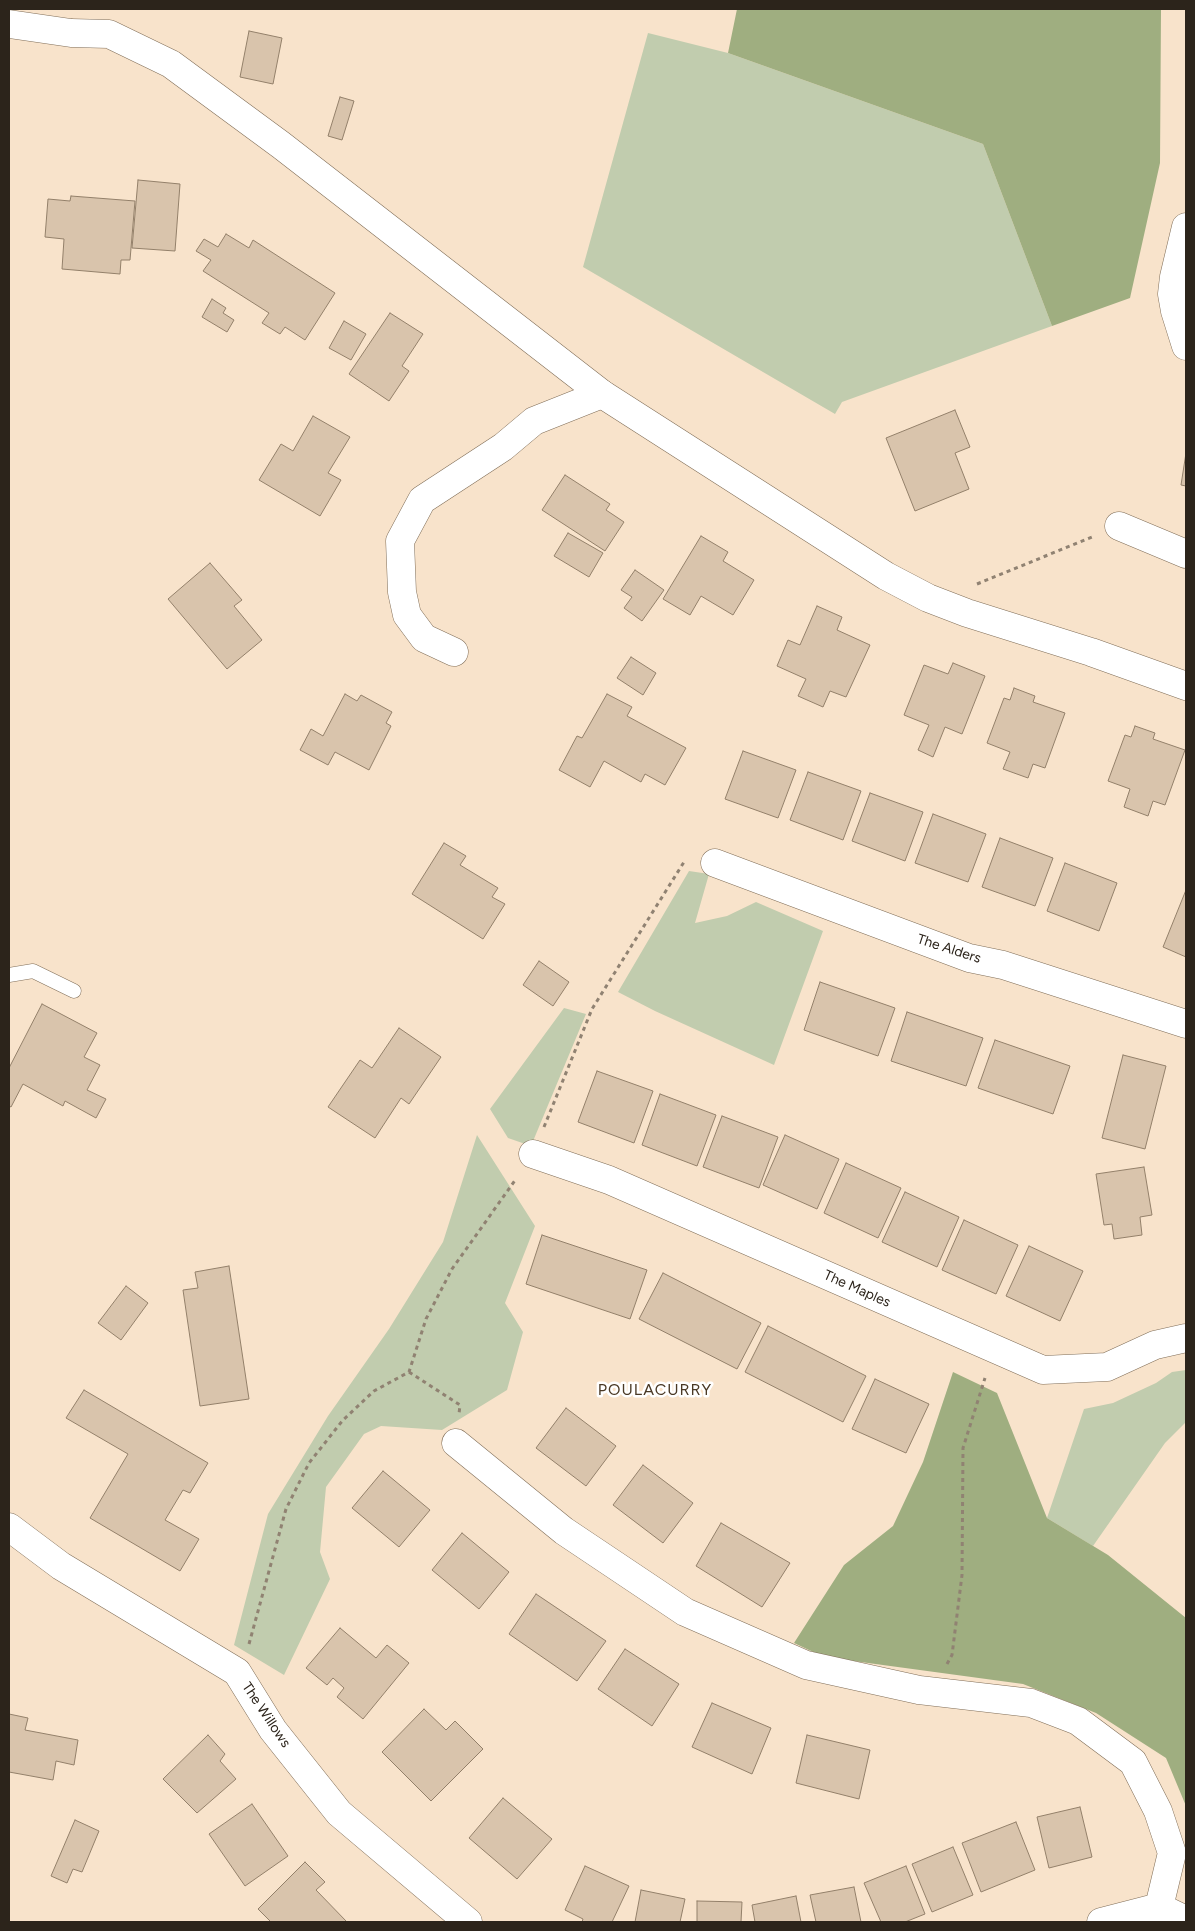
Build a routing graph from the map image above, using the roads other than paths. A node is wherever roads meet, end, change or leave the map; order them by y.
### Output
1 (9, 24) edge
2 (1186, 227) edge
3 (1186, 346) edge
4 (602, 394) junction
5 (1119, 526) road end
6 (1186, 554) edge
7 (454, 652) dead end
8 (1186, 686) edge
9 (715, 863) road end
10 (9, 975) edge
11 (74, 991) dead end
12 (1186, 1024) edge
13 (533, 1154) road end
14 (1186, 1338) edge
15 (456, 1443) road end
16 (9, 1527) edge
17 (1159, 1907) junction
18 (1186, 1920) edge
19 (468, 1922) edge
20 (1101, 1922) edge

1 - 4 street
2 - 3 street
4 - 7 street
4 - 8 street
5 - 6 street
9 - 12 street, The Alders
10 - 11 lane
13 - 14 street, The Maples
15 - 17 street
16 - 19 street, The Willows
17 - 18 street
17 - 20 street

